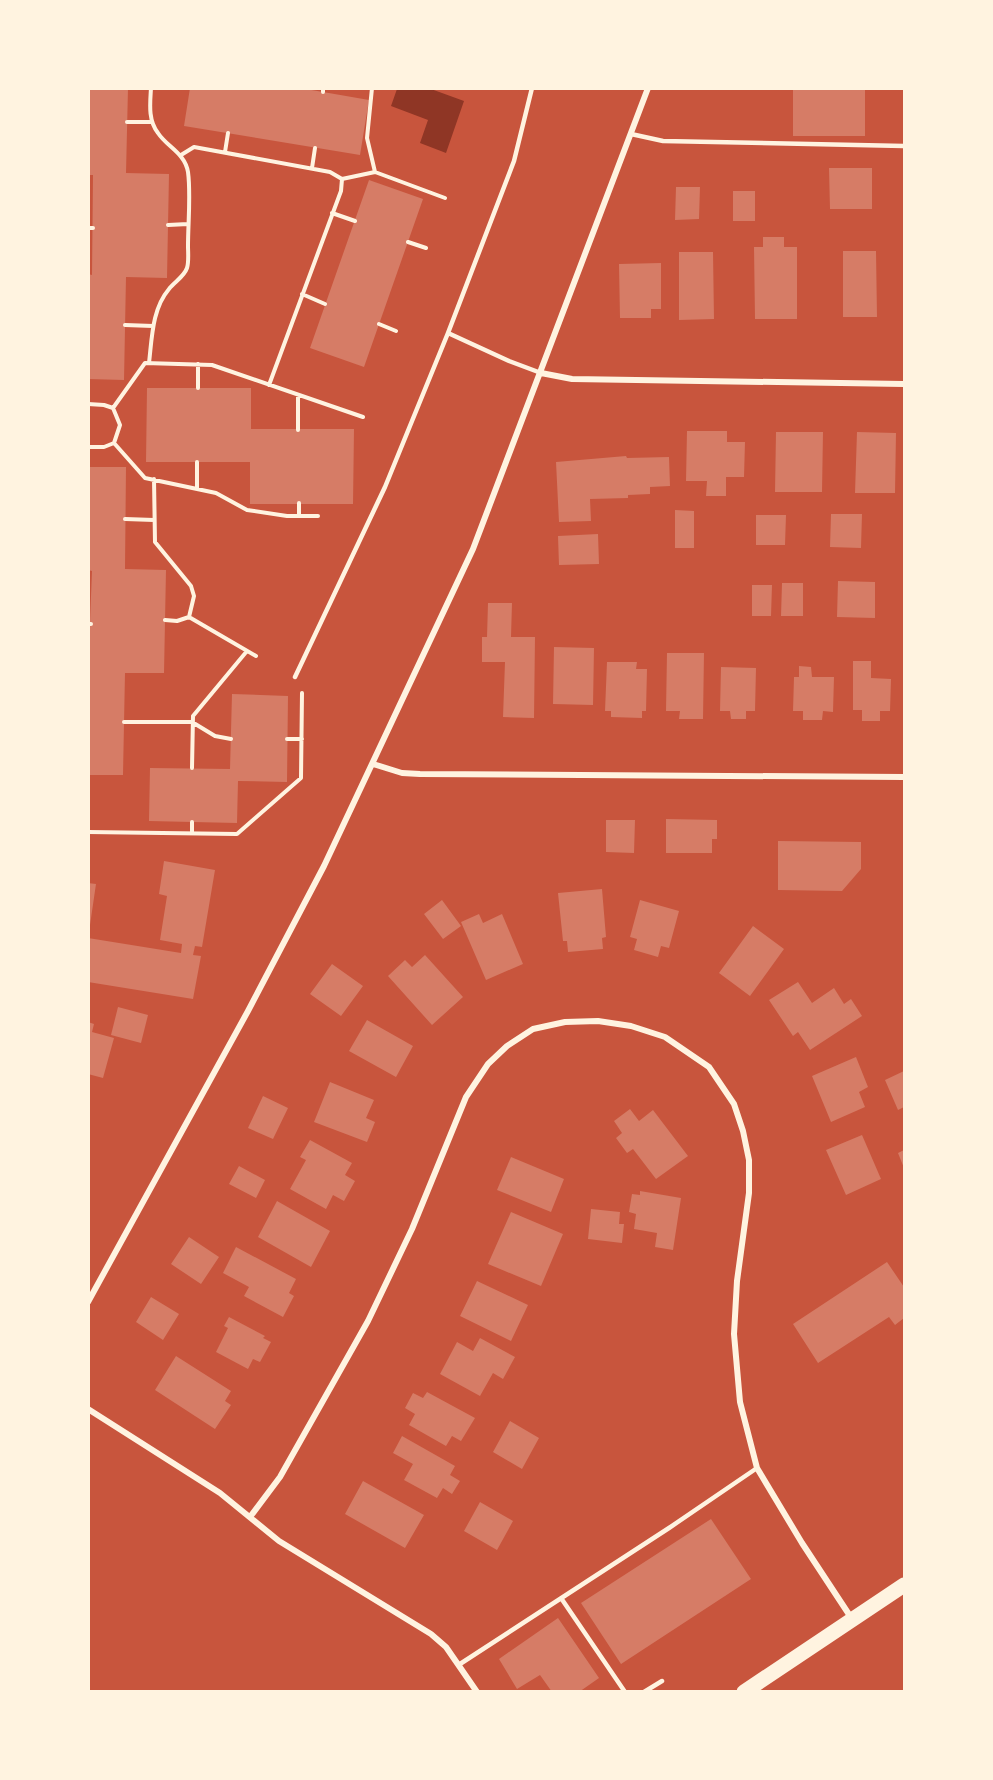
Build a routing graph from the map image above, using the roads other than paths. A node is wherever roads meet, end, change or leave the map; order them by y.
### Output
1 (532, 88) edge
2 (648, 88) edge
3 (632, 134) junction
4 (904, 146) edge
5 (448, 333) junction
6 (541, 373) junction
7 (904, 384) edge
8 (295, 677) dead end
9 (374, 764) junction
10 (904, 777) edge
11 (88, 1302) edge
12 (88, 1408) edge
13 (757, 1468) junction
14 (250, 1517) junction
15 (904, 1586) edge
16 (561, 1598) junction
17 (852, 1620) junction
18 (459, 1664) junction
19 (662, 1681) dead end
20 (477, 1692) edge
21 (625, 1692) edge
22 (645, 1692) edge
23 (744, 1692) edge

1 - 5 lane
2 - 3 street
3 - 4 lane
3 - 6 street
5 - 6 lane
5 - 8 lane
6 - 7 street
6 - 9 street
9 - 10 street
9 - 11 street
12 - 14 street
13 - 14 street
13 - 16 lane
13 - 17 street
14 - 18 street
15 - 17 main road
16 - 18 lane
16 - 21 lane
17 - 23 main road
18 - 20 street
19 - 22 lane

